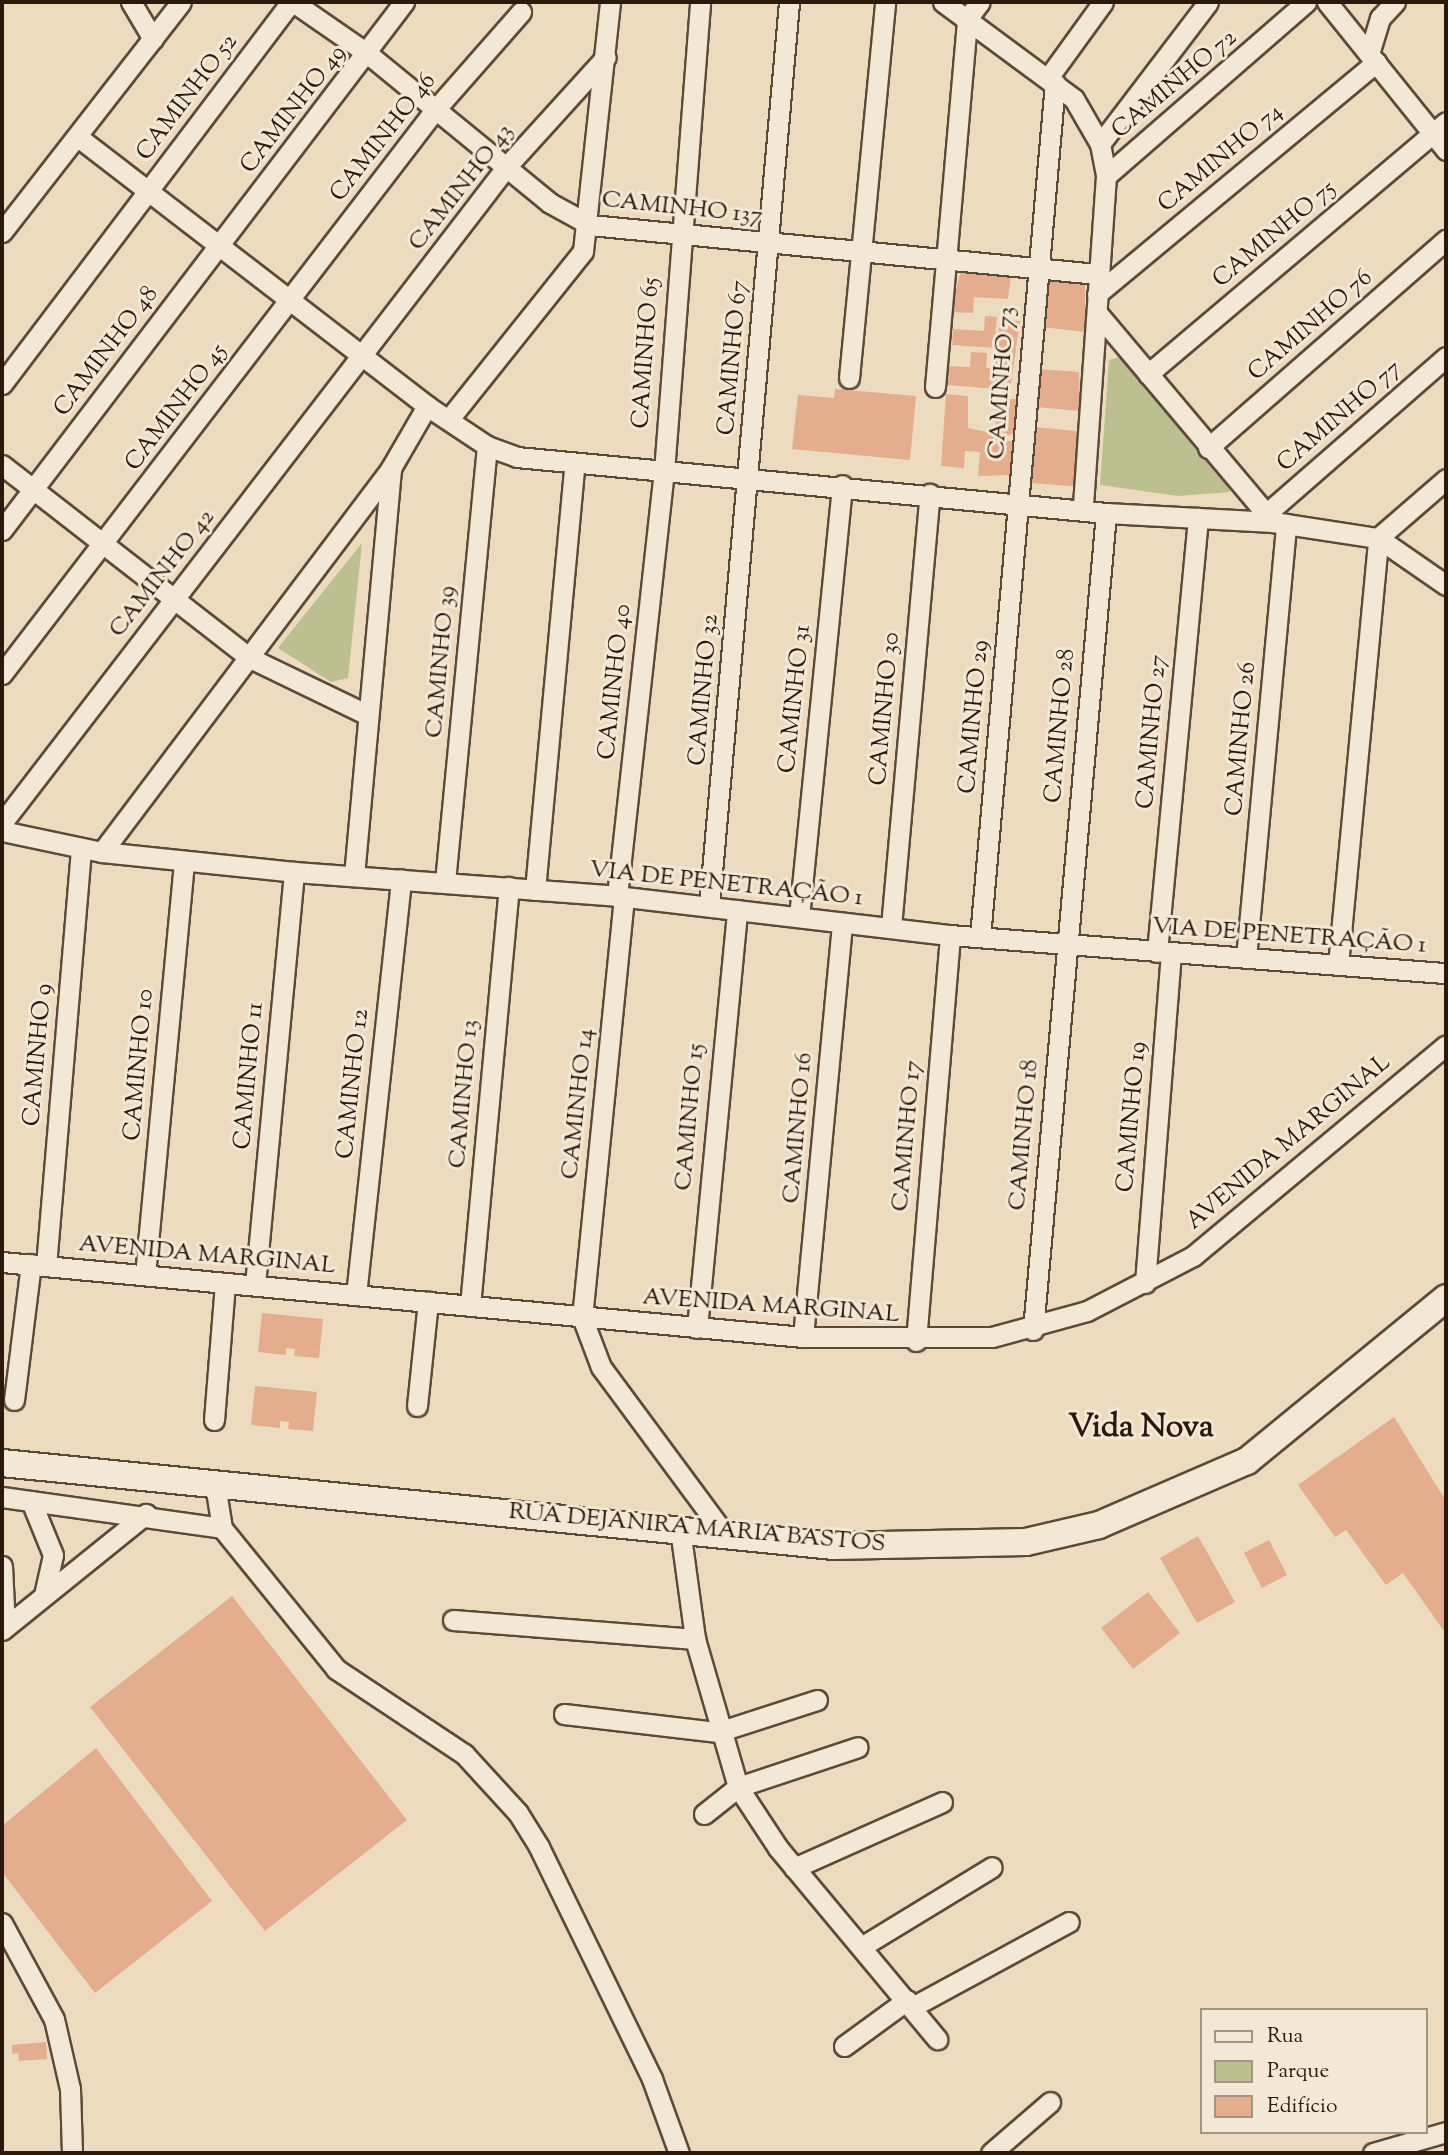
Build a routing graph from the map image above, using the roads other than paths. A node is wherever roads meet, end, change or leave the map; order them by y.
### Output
1 (131, 2) edge
2 (181, 2) edge
3 (292, 2) edge
4 (404, 2) edge
5 (610, 2) edge
6 (700, 2) edge
7 (789, 2) edge
8 (885, 2) edge
9 (943, 2) edge
10 (980, 2) edge
11 (1103, 2) edge
12 (1208, 2) edge
13 (1306, 2) edge
14 (1327, 2) edge
15 (1395, 2) edge
16 (521, 12) dead end
17 (967, 19) junction
18 (153, 39) junction
19 (368, 54) junction
20 (606, 57) junction
21 (1373, 58) junction
22 (1051, 80) junction
23 (434, 111) junction
24 (1440, 128) edge
25 (78, 136) junction
26 (1100, 144) junction
27 (1446, 150) edge
28 (507, 166) junction
29 (1106, 176) junction
30 (149, 191) junction
31 (590, 225) junction
32 (2, 232) edge
33 (681, 237) junction
34 (1446, 240) edge
35 (768, 242) junction
36 (220, 245) junction
37 (860, 249) junction
38 (948, 259) junction
39 (1035, 267) junction
40 (1097, 294) junction
41 (291, 299) junction
42 (363, 355) junction
43 (1446, 357) edge
44 (1148, 374) junction
45 (849, 378) dead end
46 (2, 384) edge
47 (934, 387) dead end
48 (426, 406) junction
49 (449, 419) junction
50 (487, 446) junction
51 (1208, 448) junction
52 (2, 464) edge
53 (574, 466) junction
54 (391, 468) junction
55 (664, 472) junction
56 (749, 477) junction
57 (1446, 480) edge
58 (842, 485) junction
59 (33, 489) junction
60 (930, 494) junction
61 (1020, 502) junction
62 (1083, 508) junction
63 (1106, 513) junction
64 (1198, 518) junction
65 (1275, 520) junction
66 (2, 530) edge
67 (1377, 538) junction
68 (102, 547) junction
69 (1446, 585) edge
70 (175, 598) junction
71 (250, 658) junction
72 (2, 674) edge
73 (366, 714) junction
74 (2, 823) edge
75 (2, 831) edge
76 (81, 848) junction
77 (102, 852) junction
78 (184, 861) junction
79 (294, 872) junction
80 (354, 876) junction
81 (401, 879) junction
82 (445, 882) junction
83 (509, 887) junction
84 (535, 890) junction
85 (620, 896) junction
86 (709, 906) junction
87 (737, 910) junction
88 (799, 917) junction
89 (842, 923) junction
90 (891, 927) junction
91 (950, 935) junction
92 (980, 937) junction
93 (1065, 944) junction
94 (1164, 952) junction
95 (1246, 958) junction
96 (1338, 965) junction
97 (1446, 973) edge
98 (1446, 1045) edge
99 (2, 1262) edge
100 (39, 1265) junction
101 (145, 1275) junction
102 (225, 1283) junction
103 (1144, 1283) junction
104 (255, 1285) junction
105 (356, 1295) junction
106 (1446, 1298) edge
107 (428, 1302) junction
108 (470, 1306) junction
109 (582, 1317) junction
110 (696, 1328) junction
111 (1033, 1330) junction
112 (803, 1337) junction
113 (916, 1341) junction
114 (14, 1400) dead end
115 (417, 1406) dead end
116 (214, 1420) dead end
117 (2, 1463) edge
118 (215, 1484) junction
119 (2, 1497) edge
120 (32, 1501) junction
121 (146, 1514) junction
122 (222, 1528) junction
123 (680, 1529) junction
124 (724, 1534) junction
125 (2, 1566) edge
126 (44, 1595) junction
127 (453, 1620) dead end
128 (4, 1629) edge
129 (695, 1639) junction
130 (817, 1700) dead end
131 (564, 1714) dead end
132 (718, 1732) junction
133 (858, 1747) dead end
134 (738, 1787) junction
135 (942, 1802) dead end
136 (704, 1814) dead end
137 (992, 1867) dead end
138 (793, 1868) junction
139 (1069, 1922) dead end
140 (2, 1923) edge
141 (861, 1947) junction
142 (910, 2003) junction
143 (937, 2039) dead end
144 (844, 2046) dead end
145 (1050, 2102) dead end
146 (1446, 2132) edge
147 (72, 2153) edge
148 (680, 2153) edge
149 (991, 2153) edge
150 (1373, 2153) edge

1 - 18 street
2 - 18 street
3 - 19 street, CAMINHO 137
3 - 30 street, CAMINHO 52
4 - 19 street, CAMINHO 49
5 - 20 street
6 - 33 street, CAMINHO 65
7 - 35 street, CAMINHO 67
8 - 37 street
9 - 17 street
10 - 17 street
11 - 22 street
12 - 26 street
13 - 29 street, CAMINHO 72
14 - 21 street
15 - 21 street
16 - 23 street, CAMINHO 46
17 - 22 street
17 - 38 street
18 - 25 street
19 - 23 street, CAMINHO 137
19 - 36 street, CAMINHO 49
20 - 28 street, CAMINHO 43
20 - 31 street
21 - 24 street
21 - 40 street, CAMINHO 74
22 - 26 street
22 - 39 street, CAMINHO 73
23 - 28 street, CAMINHO 137
23 - 41 street, CAMINHO 46
24 - 27 street
24 - 44 street, CAMINHO 75
25 - 30 street
25 - 32 street
26 - 29 street
28 - 31 street, CAMINHO 137
28 - 42 street, CAMINHO 43
29 - 40 street
30 - 36 street
30 - 46 street, CAMINHO 52
31 - 33 street, CAMINHO 137
31 - 49 street
33 - 35 street, CAMINHO 137
33 - 55 street, CAMINHO 65
34 - 51 street, CAMINHO 76
35 - 37 street, CAMINHO 137
35 - 56 street, CAMINHO 67
36 - 41 street
36 - 59 street, CAMINHO 48
37 - 38 street, CAMINHO 137
37 - 45 street
38 - 39 street, CAMINHO 137
38 - 47 street
39 - 40 street, CAMINHO 137
39 - 61 street, CAMINHO 73
40 - 44 street
40 - 62 street
41 - 42 street
41 - 68 street, CAMINHO 45
42 - 48 street
42 - 70 street, CAMINHO 42
43 - 65 street, CAMINHO 77
44 - 51 street
48 - 49 street
48 - 54 street
49 - 50 street
50 - 53 street
50 - 82 street, CAMINHO 39
51 - 65 street
52 - 59 street
53 - 55 street
53 - 84 street
54 - 71 street
54 - 73 street
55 - 56 street
55 - 85 street, CAMINHO 40
56 - 58 street
56 - 86 street, CAMINHO 32
57 - 67 street
58 - 60 street
58 - 88 street, CAMINHO 31
59 - 66 street, CAMINHO 48
59 - 68 street
60 - 61 street
60 - 90 street, CAMINHO 30
61 - 62 street
61 - 92 street, CAMINHO 29
62 - 63 street
63 - 64 street
63 - 93 street, CAMINHO 28
64 - 65 street
64 - 94 street, CAMINHO 27
65 - 67 street
65 - 95 street, CAMINHO 26
67 - 69 street
67 - 96 street
68 - 70 street
68 - 72 street, CAMINHO 45
70 - 71 street
70 - 74 street, CAMINHO 42
71 - 73 street
71 - 77 street
73 - 80 street
75 - 76 street, VIA DE PENETRAÇÃO 1
76 - 77 street, VIA DE PENETRAÇÃO 1
76 - 100 street, CAMINHO 9
77 - 78 street, VIA DE PENETRAÇÃO 1
78 - 79 street, VIA DE PENETRAÇÃO 1
78 - 101 street, CAMINHO 10
79 - 80 street, VIA DE PENETRAÇÃO 1
79 - 104 street, CAMINHO 11
80 - 81 street, VIA DE PENETRAÇÃO 1
81 - 82 street, VIA DE PENETRAÇÃO 1
81 - 105 street, CAMINHO 12
82 - 83 street, VIA DE PENETRAÇÃO 1
83 - 84 street, VIA DE PENETRAÇÃO 1
83 - 108 street, CAMINHO 13
84 - 85 street, VIA DE PENETRAÇÃO 1
85 - 86 street, VIA DE PENETRAÇÃO 1
85 - 109 street, CAMINHO 14
86 - 87 street, VIA DE PENETRAÇÃO 1
87 - 88 street, VIA DE PENETRAÇÃO 1
87 - 110 street, CAMINHO 15
88 - 89 street, VIA DE PENETRAÇÃO 1
89 - 90 street, VIA DE PENETRAÇÃO 1
89 - 112 street, CAMINHO 16
90 - 91 street, VIA DE PENETRAÇÃO 1
91 - 92 street, VIA DE PENETRAÇÃO 1
91 - 113 street, CAMINHO 17
92 - 93 street, VIA DE PENETRAÇÃO 1
93 - 94 street, VIA DE PENETRAÇÃO 1
93 - 111 street, CAMINHO 18
94 - 95 street, VIA DE PENETRAÇÃO 1
94 - 103 street, CAMINHO 19
95 - 96 street, VIA DE PENETRAÇÃO 1
96 - 97 street, VIA DE PENETRAÇÃO 1
98 - 103 street, AVENIDA MARGINAL
99 - 100 street, AVENIDA MARGINAL
100 - 101 street, AVENIDA MARGINAL
100 - 114 street, CAMINHO 9
101 - 102 street, AVENIDA MARGINAL
102 - 104 street, AVENIDA MARGINAL
102 - 116 street
103 - 111 street, AVENIDA MARGINAL
104 - 105 street, AVENIDA MARGINAL
105 - 107 street, AVENIDA MARGINAL
106 - 124 main road, RUA DEJANIRA MARIA BASTOS
107 - 108 street, AVENIDA MARGINAL
107 - 115 street
108 - 109 street, AVENIDA MARGINAL
109 - 110 street, AVENIDA MARGINAL
109 - 124 street
110 - 112 street, AVENIDA MARGINAL
111 - 113 street, AVENIDA MARGINAL
112 - 113 street, AVENIDA MARGINAL
117 - 118 main road, RUA DEJANIRA MARIA BASTOS
118 - 122 street
118 - 123 main road, RUA DEJANIRA MARIA BASTOS
119 - 120 street
120 - 121 street
120 - 126 street
121 - 122 street
121 - 126 street
122 - 148 street
123 - 124 main road, RUA DEJANIRA MARIA BASTOS
123 - 129 street
125 - 128 street
126 - 128 street
127 - 129 street
129 - 132 street
130 - 132 street
131 - 132 street
132 - 134 street
133 - 134 street
134 - 136 street
134 - 138 street
135 - 138 street
137 - 141 street
138 - 141 street
139 - 142 street
140 - 147 street
141 - 142 street
142 - 143 street
142 - 144 street
145 - 149 street
146 - 150 street

